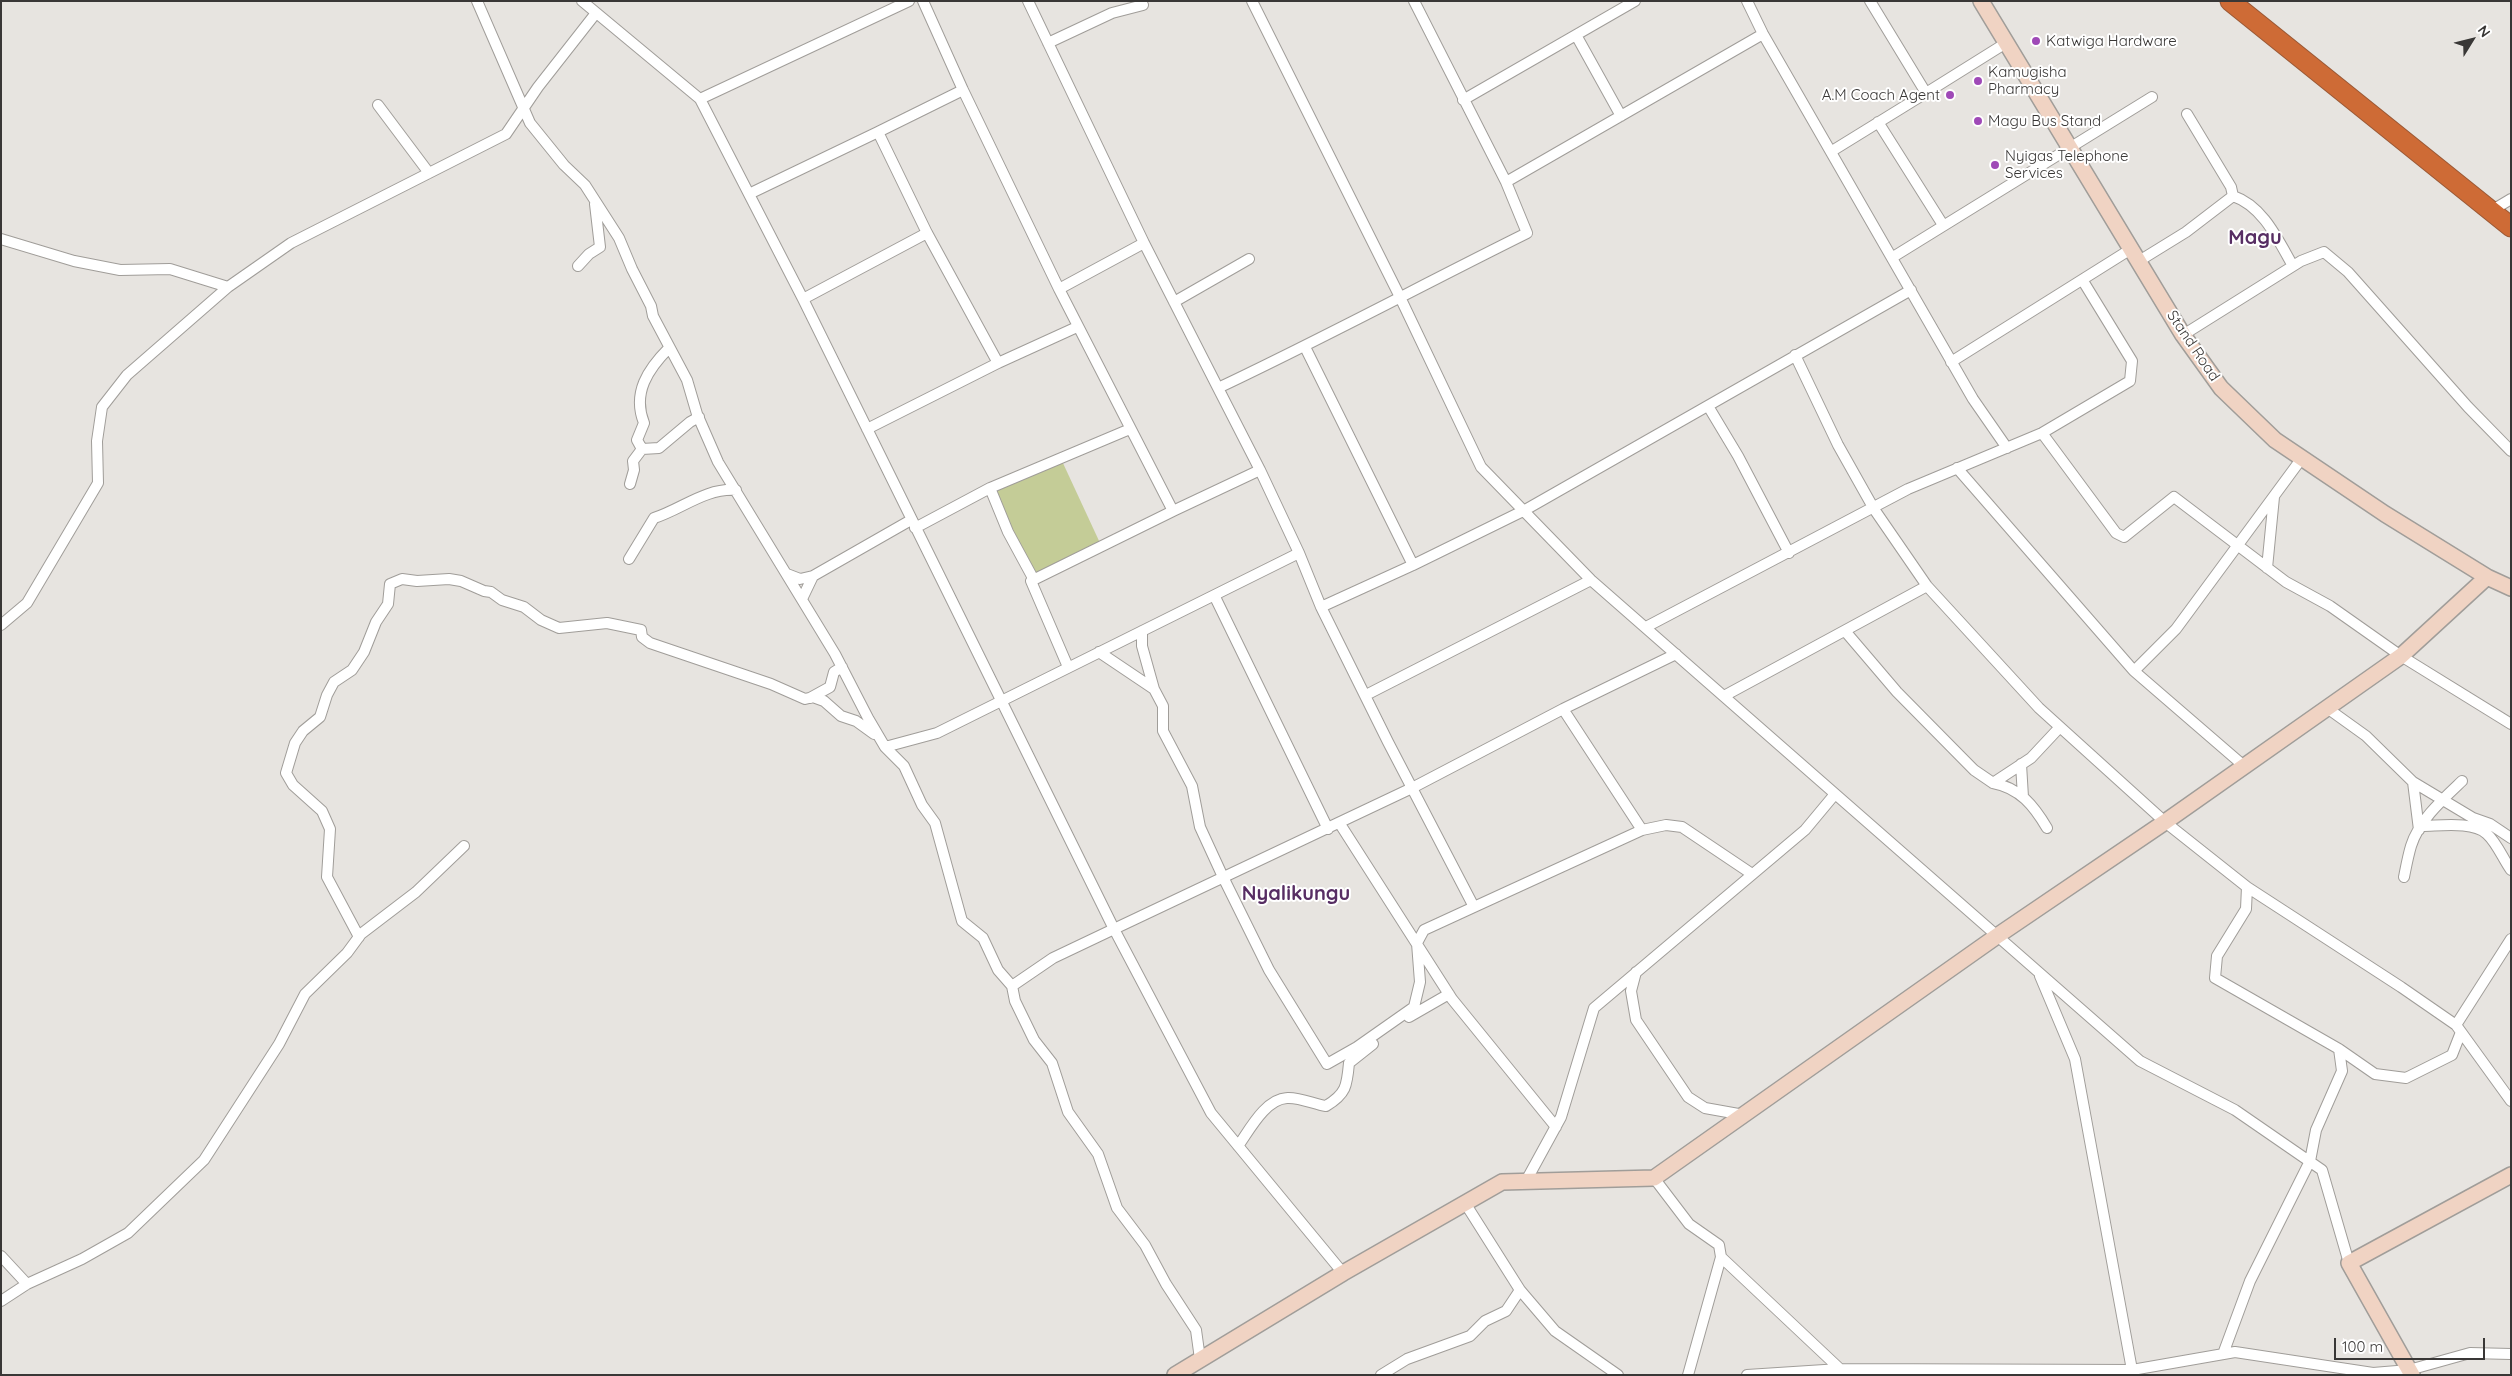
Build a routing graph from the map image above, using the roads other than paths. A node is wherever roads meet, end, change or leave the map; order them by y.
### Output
1 (477, 1) edge
2 (582, 1) edge
3 (909, 1) edge
4 (924, 1) edge
5 (1028, 1) edge
6 (1252, 1) edge
7 (1414, 1) edge
8 (1635, 1) edge
9 (1747, 1) edge
10 (1870, 1) edge
11 (1981, 1) edge
12 (2230, 1) edge
13 (1143, 5) dead end
14 (596, 13) junction
15 (1763, 34) junction
16 (1576, 35) junction
17 (1048, 43) junction
18 (2006, 43) junction
19 (963, 90) junction
20 (1926, 93) junction
21 (2152, 96) dead end
22 (700, 99) junction
23 (1463, 100) junction
24 (378, 105) dead end
25 (524, 109) junction
26 (2187, 114) dead end
27 (1621, 116) junction
28 (1878, 122) junction
29 (878, 132) junction
30 (2069, 147) junction
31 (1832, 151) junction
32 (429, 173) junction
33 (1506, 182) junction
34 (749, 194) junction
35 (2233, 196) junction
36 (2511, 199) edge
37 (595, 200) junction
38 (2490, 211) junction
39 (1943, 225) junction
40 (2511, 227) edge
41 (927, 233) junction
42 (1, 239) edge
43 (1144, 243) junction
44 (2135, 255) junction
45 (1893, 257) junction
46 (1249, 259) dead end
47 (578, 266) dead end
48 (2294, 266) junction
49 (2082, 281) junction
50 (228, 287) junction
51 (1059, 289) junction
52 (1911, 290) junction
53 (1400, 296) junction
54 (803, 299) junction
55 (1174, 302) junction
56 (1077, 327) junction
57 (2183, 335) junction
58 (1305, 347) junction
59 (669, 348) junction
60 (1795, 355) junction
61 (998, 362) junction
62 (1951, 362) junction
63 (1218, 388) junction
64 (1708, 406) junction
65 (699, 417) junction
66 (867, 429) junction
67 (1130, 429) junction
68 (2042, 433) junction
69 (2007, 448) junction
70 (642, 449) junction
71 (2511, 451) edge
72 (2302, 458) junction
73 (1957, 468) junction
74 (1260, 470) junction
75 (630, 484) dead end
76 (990, 488) junction
77 (736, 490) junction
78 (2274, 496) junction
79 (1874, 509) junction
80 (1525, 510) junction
81 (1173, 512) junction
82 (913, 524) junction
83 (2239, 545) junction
84 (1299, 553) junction
85 (1788, 553) junction
86 (629, 559) dead end
87 (1413, 565) junction
88 (2267, 568) junction
89 (787, 574) junction
90 (813, 576) junction
91 (2487, 577) junction
92 (1034, 580) junction
93 (1591, 580) junction
94 (1927, 586) junction
95 (2511, 588) edge
96 (1214, 597) junction
97 (802, 599) junction
98 (1321, 607) junction
99 (1, 625) edge
100 (1646, 627) junction
101 (1142, 631) junction
102 (1845, 631) junction
103 (1099, 652) junction
104 (1676, 654) junction
105 (2402, 656) junction
106 (842, 667) junction
107 (1068, 667) junction
108 (2134, 671) junction
109 (1154, 689) junction
110 (1366, 695) junction
111 (1724, 696) junction
112 (810, 698) junction
113 (1000, 702) junction
114 (2327, 708) junction
115 (1563, 709) junction
116 (2511, 724) edge
117 (2060, 727) junction
118 (879, 737) junction
119 (885, 747) junction
120 (2022, 764) junction
121 (2244, 766) junction
122 (2462, 781) dead end
123 (2413, 782) junction
124 (1993, 783) junction
125 (1412, 788) junction
126 (1835, 794) junction
127 (2023, 797) junction
128 (2442, 800) junction
129 (2165, 822) junction
130 (1340, 824) junction
131 (2047, 828) dead end
132 (2420, 828) junction
133 (1328, 829) junction
134 (1642, 830) junction
135 (2511, 838) edge
136 (464, 846) dead end
137 (2511, 870) edge
138 (1752, 874) junction
139 (1223, 877) junction
140 (2404, 877) dead end
141 (2247, 887) junction
142 (1474, 907) junction
143 (1114, 929) junction
144 (1997, 936) junction
145 (358, 937) junction
146 (2511, 939) edge
147 (1417, 943) junction
148 (1636, 972) junction
149 (2038, 972) junction
150 (1012, 986) junction
151 (1449, 994) junction
152 (2459, 1029) junction
153 (2339, 1049) junction
154 (2511, 1101) edge
155 (1744, 1115) junction
156 (1556, 1127) junction
157 (1238, 1146) junction
158 (2310, 1161) junction
159 (2511, 1174) edge
160 (1654, 1178) junction
161 (1526, 1181) junction
162 (1465, 1203) junction
163 (1, 1256) edge
164 (1721, 1257) junction
165 (2349, 1264) junction
166 (1343, 1274) junction
167 (27, 1284) junction
168 (1520, 1290) junction
169 (1, 1301) edge
170 (2223, 1354) junction
171 (2511, 1354) edge
172 (1200, 1359) junction
173 (1840, 1369) junction
174 (2132, 1370) junction
175 (1186, 1372) edge
176 (2411, 1373) edge
177 (1381, 1375) edge
178 (1618, 1375) edge
179 (1688, 1375) edge
180 (1747, 1375) edge

1 - 25 street
2 - 14 street
3 - 22 street
4 - 19 street
5 - 17 street
6 - 53 street
7 - 23 street
8 - 16 street
9 - 15 street
10 - 20 street
11 - 18 street, Stand Road
12 - 38 highway
13 - 17 street
14 - 22 street
14 - 25 street
15 - 27 street
15 - 31 street
16 - 23 street
16 - 27 street
17 - 43 street
18 - 20 street
18 - 30 street, Stand Road
19 - 29 street
19 - 51 street
20 - 28 street
21 - 30 street
22 - 34 street
23 - 33 street
24 - 32 street
25 - 32 street
25 - 37 street
26 - 35 street
27 - 33 street
28 - 31 street
28 - 39 street
29 - 34 street
29 - 41 street
30 - 39 street
30 - 44 street, Stand Road
31 - 45 street
32 - 50 street
33 - 53 street
34 - 54 street
35 - 44 street
35 - 48 street
36 - 38 street
37 - 47 street
37 - 59 street
38 - 40 highway
39 - 45 street
41 - 54 street
41 - 61 street
42 - 50 street
43 - 51 street
43 - 55 street
44 - 49 street
44 - 57 street, Stand Road
45 - 52 street
46 - 55 street
48 - 57 street
48 - 71 street
49 - 62 street
49 - 68 street
50 - 99 street
51 - 56 street
52 - 60 street
52 - 62 street
53 - 58 street
53 - 80 street
54 - 66 street
55 - 63 street
56 - 61 street
56 - 67 street
57 - 72 street, Stand Road
58 - 63 street
58 - 87 street
59 - 65 street
59 - 70 street
60 - 64 street
60 - 79 street
61 - 66 street
62 - 69 street
63 - 74 street
64 - 80 street
64 - 85 street
65 - 70 street
65 - 77 street
66 - 82 street
67 - 76 street
67 - 81 street
68 - 69 street
68 - 83 street
69 - 73 street
70 - 75 street
72 - 78 street
72 - 91 street, Stand Road
73 - 79 street
73 - 108 street
74 - 81 street
74 - 84 street
76 - 82 street
76 - 92 street
77 - 86 street
77 - 89 street
78 - 83 street
78 - 88 street
79 - 85 street
79 - 94 street
80 - 87 street
80 - 93 street
81 - 92 street
82 - 90 street
82 - 113 street
83 - 88 street
83 - 108 street
84 - 96 street
84 - 98 street
85 - 100 street
87 - 98 street
88 - 105 street
89 - 90 street
89 - 97 street
90 - 97 street
91 - 95 street, Stand Road
91 - 105 street
92 - 107 street
93 - 100 street
93 - 110 street
94 - 102 street
94 - 117 street
96 - 101 street
96 - 133 street
97 - 106 street
98 - 110 street
100 - 104 street
101 - 103 street
101 - 109 street
102 - 111 street
102 - 124 street
103 - 107 street
103 - 109 street
104 - 111 street
104 - 115 street
105 - 114 street
105 - 116 street
106 - 112 street
106 - 118 street
107 - 113 street
108 - 121 street
109 - 139 street
110 - 125 street
111 - 126 street
112 - 118 street
112 - 145 street
113 - 119 street
113 - 143 street
114 - 121 street
114 - 123 street
115 - 125 street
115 - 134 street
117 - 120 street
117 - 129 street
118 - 119 street
119 - 150 street
120 - 124 street
120 - 127 street
121 - 129 street
122 - 128 street
123 - 128 street
123 - 132 street
124 - 127 street
125 - 130 street
125 - 142 street
126 - 138 street
126 - 144 street
127 - 131 street
128 - 132 street
128 - 135 street
129 - 141 street
129 - 144 street
130 - 133 street
130 - 147 street
132 - 137 street
132 - 140 street
133 - 139 street
134 - 138 street
134 - 142 street
136 - 145 street
138 - 148 street
139 - 143 street
139 - 147 street
141 - 152 street
141 - 153 street
142 - 147 street
143 - 150 street
143 - 157 street
144 - 149 street
144 - 155 street
145 - 167 street
146 - 152 street
147 - 151 street
148 - 155 street
148 - 156 street
149 - 158 street
149 - 174 street
150 - 172 street
151 - 156 street
151 - 157 street
152 - 153 street
152 - 154 street
153 - 158 street
155 - 160 street
156 - 161 street
157 - 166 street
158 - 165 street
158 - 170 street
159 - 165 street
160 - 161 street
160 - 164 street
161 - 162 street
162 - 166 street
162 - 168 street
163 - 167 street
164 - 173 street
164 - 179 street
165 - 176 street
166 - 172 street
167 - 169 street
168 - 177 street
168 - 178 street
170 - 174 street
170 - 176 street
171 - 176 street
172 - 175 street
173 - 174 street
173 - 180 street

